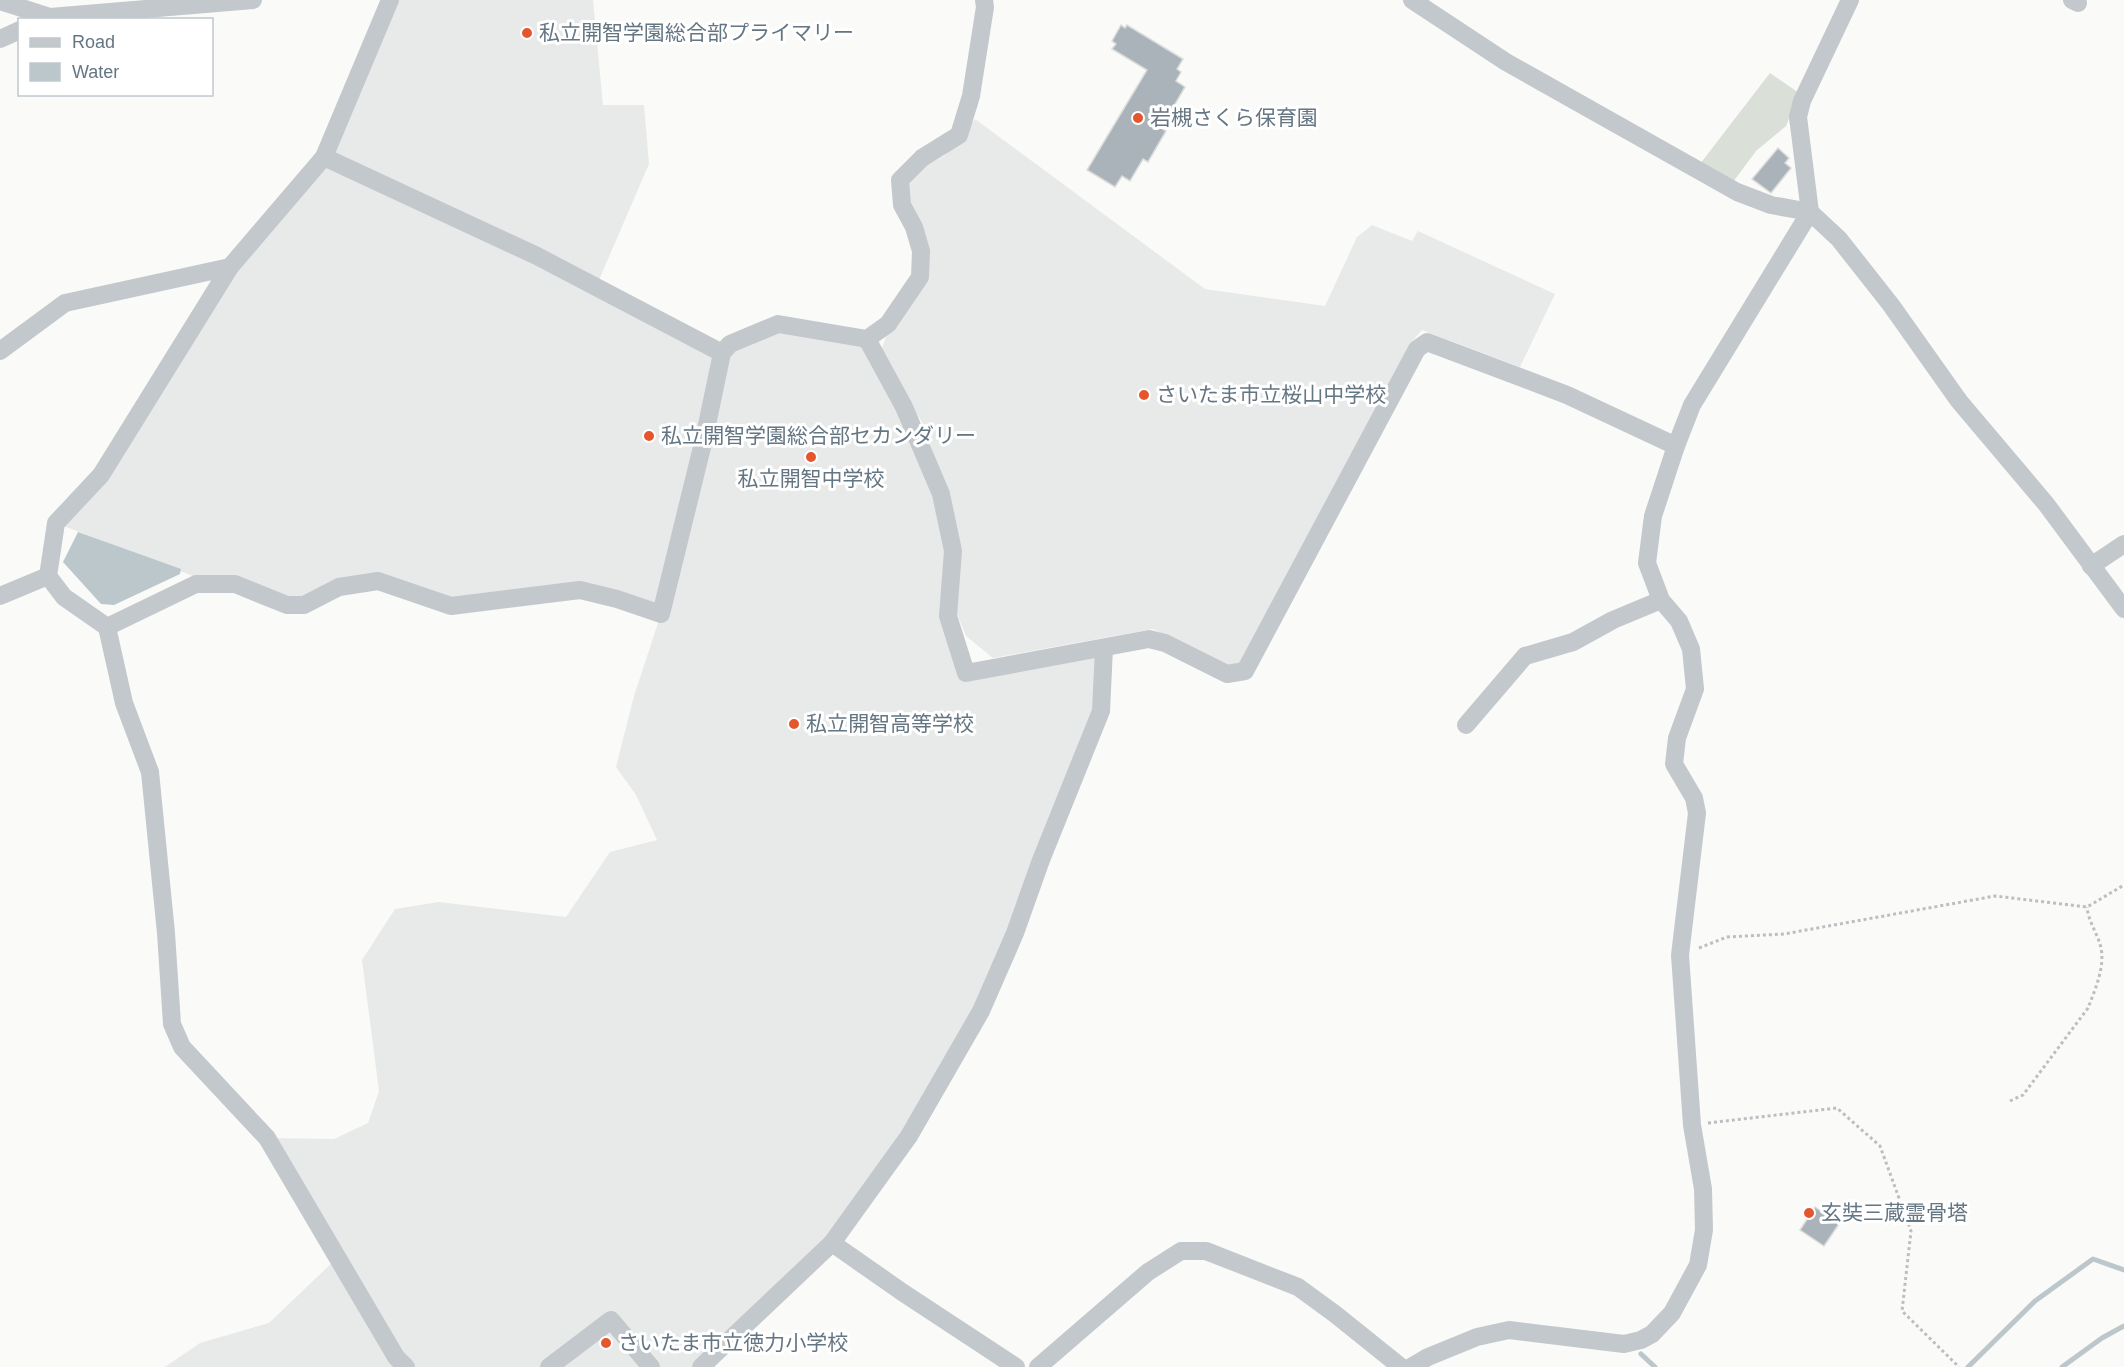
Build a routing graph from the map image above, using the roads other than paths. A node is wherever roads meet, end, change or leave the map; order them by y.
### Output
1 (253, 0) edge
2 (390, 0) edge
3 (984, 0) edge
4 (1412, 0) edge
5 (1850, 0) edge
6 (0, 1) edge
7 (110, 7) edge
8 (47, 18) edge
9 (18, 31) edge
10 (0, 39) edge
11 (324, 157) junction
12 (1810, 212) junction
13 (230, 267) junction
14 (867, 339) junction
15 (0, 351) edge
16 (722, 353) junction
17 (1676, 446) junction
18 (2124, 544) edge
19 (2091, 566) junction
20 (48, 576) junction
21 (0, 596) edge
22 (1661, 600) junction
23 (2124, 609) edge
24 (107, 627) junction
25 (1104, 648) junction
26 (1466, 725) dead end
27 (832, 1243) junction
28 (406, 1367) edge
29 (549, 1367) edge
30 (651, 1367) edge
31 (701, 1367) edge
32 (1016, 1367) edge
33 (1038, 1367) edge
34 (1401, 1367) edge
35 (1411, 1367) edge

1 - 7 street
2 - 11 street
3 - 14 street
4 - 12 street
5 - 12 street
6 - 8 street
7 - 8 street
9 - 10 street
11 - 13 street
11 - 16 street
12 - 17 street
12 - 19 street
13 - 15 street
13 - 20 street
14 - 16 street
14 - 25 street
16 - 24 street
17 - 22 street
17 - 25 street
18 - 19 street
19 - 23 street
20 - 21 street
20 - 24 street
22 - 26 street
22 - 35 street
24 - 28 street
25 - 27 street
27 - 31 street
27 - 32 street
29 - 30 street
33 - 34 street

